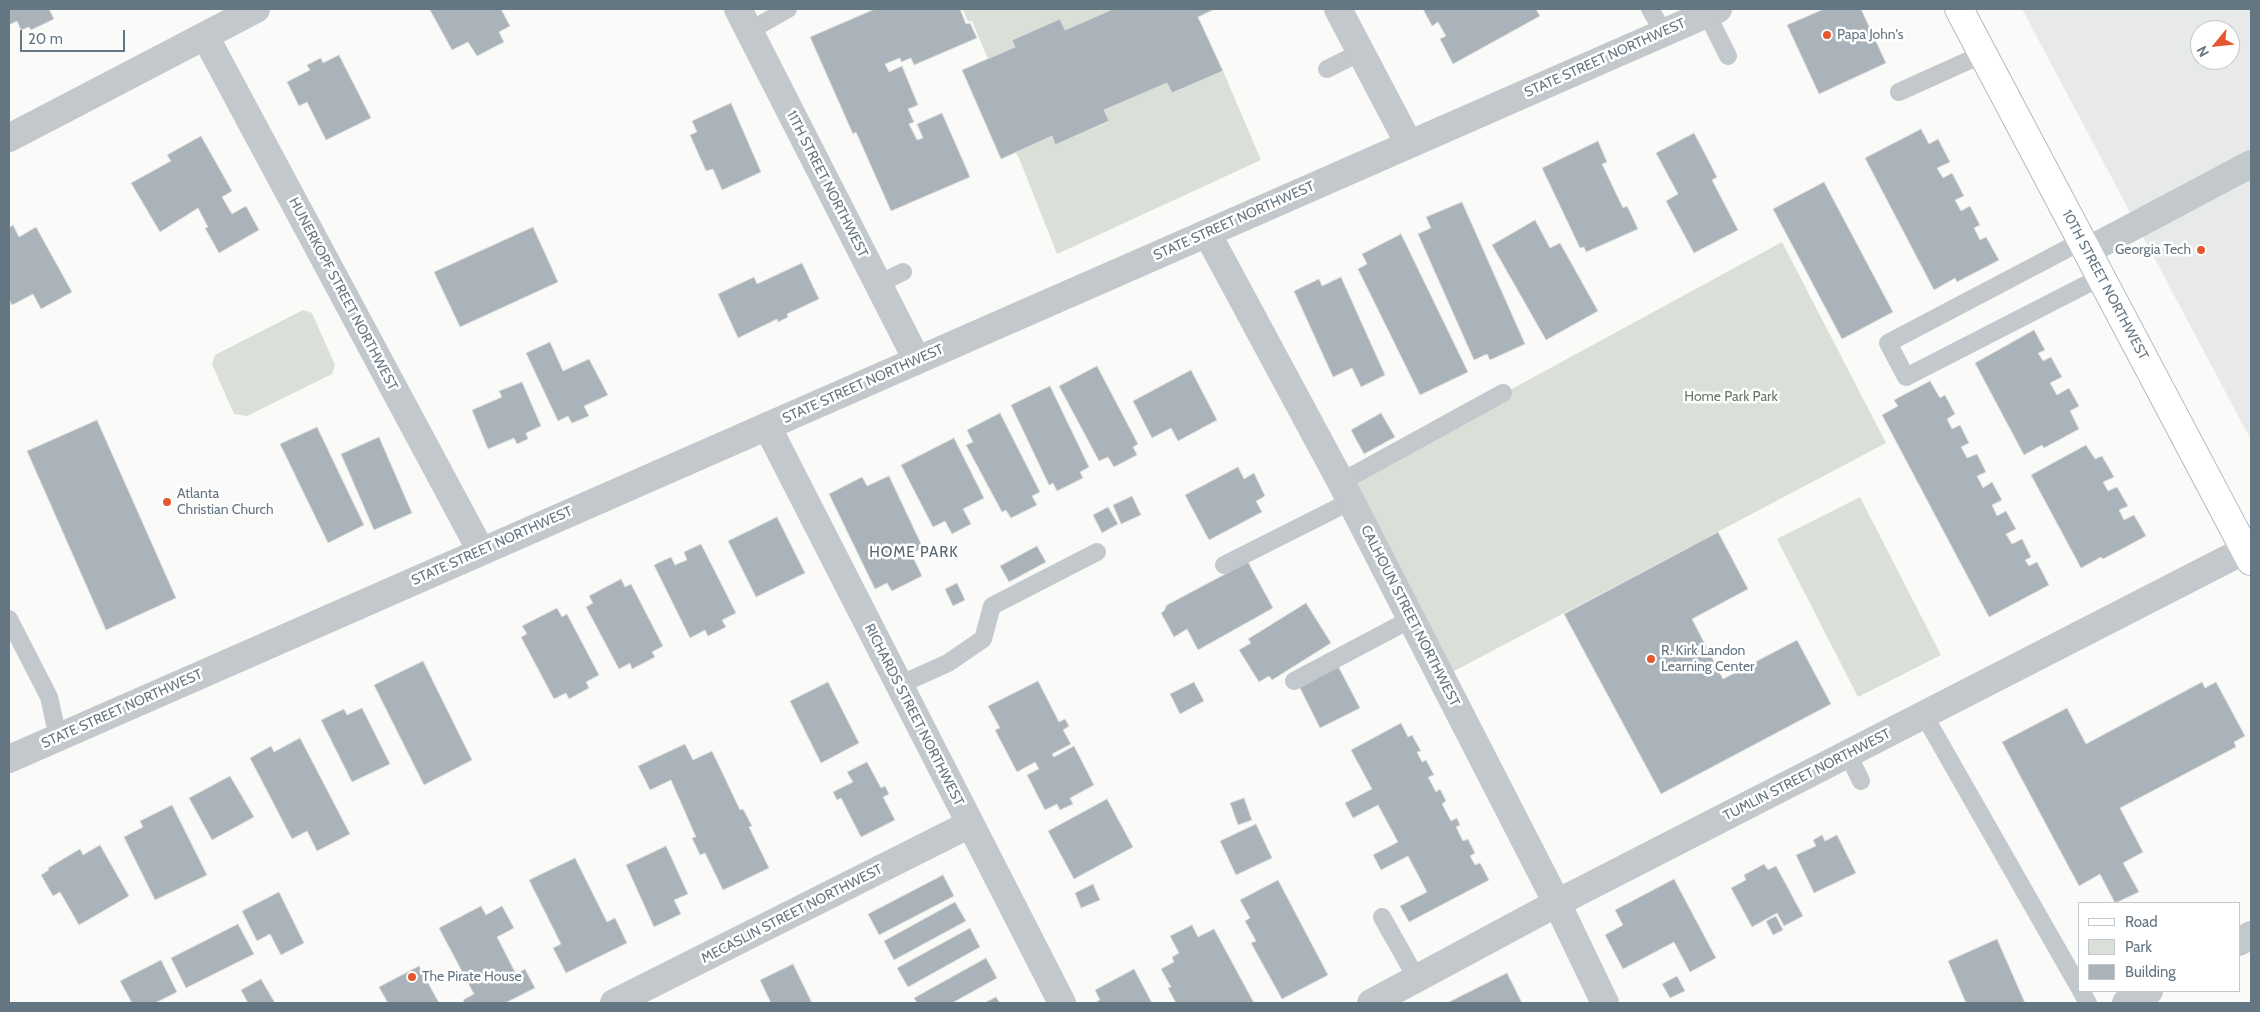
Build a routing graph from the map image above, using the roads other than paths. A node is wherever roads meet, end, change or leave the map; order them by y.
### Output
1 (256, 9) edge
2 (788, 9) edge
3 (1338, 9) edge
4 (1650, 9) edge
5 (1959, 9) edge
6 (1712, 11) edge
7 (743, 20) edge
8 (1664, 32) junction
9 (204, 36) junction
10 (1361, 52) junction
11 (1983, 54) junction
12 (1728, 56) dead end
13 (1327, 70) dead end
14 (1899, 92) dead end
15 (9, 138) edge
16 (1408, 144) junction
17 (2251, 164) edge
18 (1207, 233) junction
19 (2084, 246) junction
20 (903, 272) dead end
21 (2101, 277) junction
22 (878, 284) junction
23 (918, 360) junction
24 (1503, 393) dead end
25 (767, 426) junction
26 (1346, 491) junction
27 (481, 551) junction
28 (1097, 552) dead end
29 (2248, 555) edge
30 (1224, 565) dead end
31 (9, 619) edge
32 (1411, 619) junction
33 (1294, 681) dead end
34 (899, 685) junction
35 (1924, 715) junction
36 (58, 737) junction
37 (1848, 754) junction
38 (9, 759) edge
39 (1862, 781) dead end
40 (970, 824) junction
41 (1557, 903) junction
42 (1382, 917) dead end
43 (2251, 935) edge
44 (2240, 941) edge
45 (1417, 979) junction
46 (2078, 985) edge
47 (2082, 992) edge
48 (2147, 992) edge
49 (614, 1003) edge
50 (1062, 1003) edge
51 (1371, 1003) edge
52 (1604, 1003) edge
53 (2088, 1003) edge
54 (2126, 1003) edge

1 - 9 street
2 - 7 lane
3 - 10 street
4 - 8 lane
5 - 11 main road, 10TH STREET NORTHWEST
6 - 8 street, STATE STREET NORTHWEST
6 - 12 lane
7 - 22 street, 11TH STREET NORTHWEST
8 - 16 street, STATE STREET NORTHWEST
9 - 15 street
9 - 27 street, HUNERKOPF STREET NORTHWEST
10 - 13 lane
10 - 16 street
11 - 14 lane
11 - 19 main road, 10TH STREET NORTHWEST
16 - 18 street, STATE STREET NORTHWEST
17 - 19 street
18 - 23 street, STATE STREET NORTHWEST
18 - 26 street, CALHOUN STREET NORTHWEST
19 - 21 main road, 10TH STREET NORTHWEST
19 - 21 lane
20 - 22 lane
21 - 29 main road, 10TH STREET NORTHWEST
22 - 23 street, 11TH STREET NORTHWEST
23 - 25 street, STATE STREET NORTHWEST
24 - 26 lane
25 - 27 street, STATE STREET NORTHWEST
25 - 34 street, RICHARDS STREET NORTHWEST
26 - 30 lane
26 - 32 street, CALHOUN STREET NORTHWEST
27 - 36 street, STATE STREET NORTHWEST
28 - 34 lane
29 - 35 street, TUMLIN STREET NORTHWEST
31 - 36 lane
32 - 33 lane
32 - 41 street, CALHOUN STREET NORTHWEST
34 - 40 street, RICHARDS STREET NORTHWEST
35 - 37 street, TUMLIN STREET NORTHWEST
35 - 46 lane
36 - 38 street, STATE STREET NORTHWEST
37 - 39 lane
37 - 41 street, TUMLIN STREET NORTHWEST
40 - 49 street, MECASLIN STREET NORTHWEST
40 - 50 street, RICHARDS STREET NORTHWEST
41 - 45 street, TUMLIN STREET NORTHWEST
41 - 52 street, CALHOUN STREET NORTHWEST
42 - 45 lane
43 - 44 street
45 - 51 street, TUMLIN STREET NORTHWEST
47 - 53 lane
48 - 54 street

